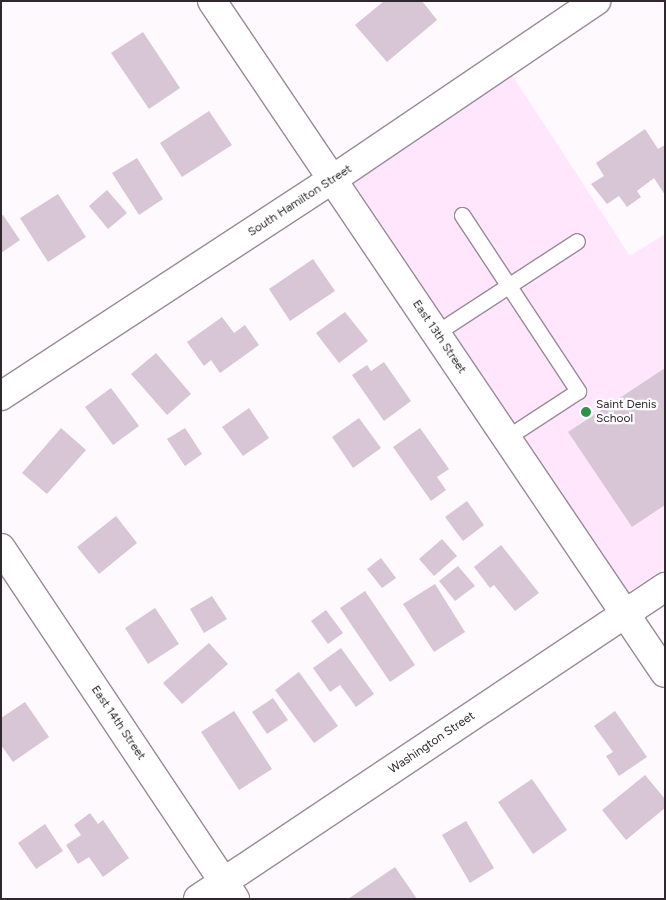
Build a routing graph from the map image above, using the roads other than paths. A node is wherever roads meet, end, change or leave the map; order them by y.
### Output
1 (212, 1) edge
2 (596, 1) edge
3 (333, 179) junction
4 (462, 215) dead end
5 (577, 240) dead end
6 (509, 286) junction
7 (436, 333) junction
8 (1, 396) edge
9 (506, 438) junction
10 (1, 548) edge
11 (665, 587) edge
12 (624, 613) junction
13 (665, 673) edge
14 (230, 890) edge
15 (198, 899) edge

1 - 3 street, East 13th Street
2 - 3 street, South Hamilton Street
3 - 7 street, East 13th Street
3 - 8 street, South Hamilton Street
4 - 6 lane
5 - 6 lane
6 - 7 lane
6 - 9 lane
7 - 9 street, East 13th Street
9 - 12 street, East 13th Street
10 - 14 street, East 14th Street
11 - 12 street, Washington Street
12 - 13 street, East 13th Street
12 - 14 street, Washington Street
14 - 15 street, Washington Street

